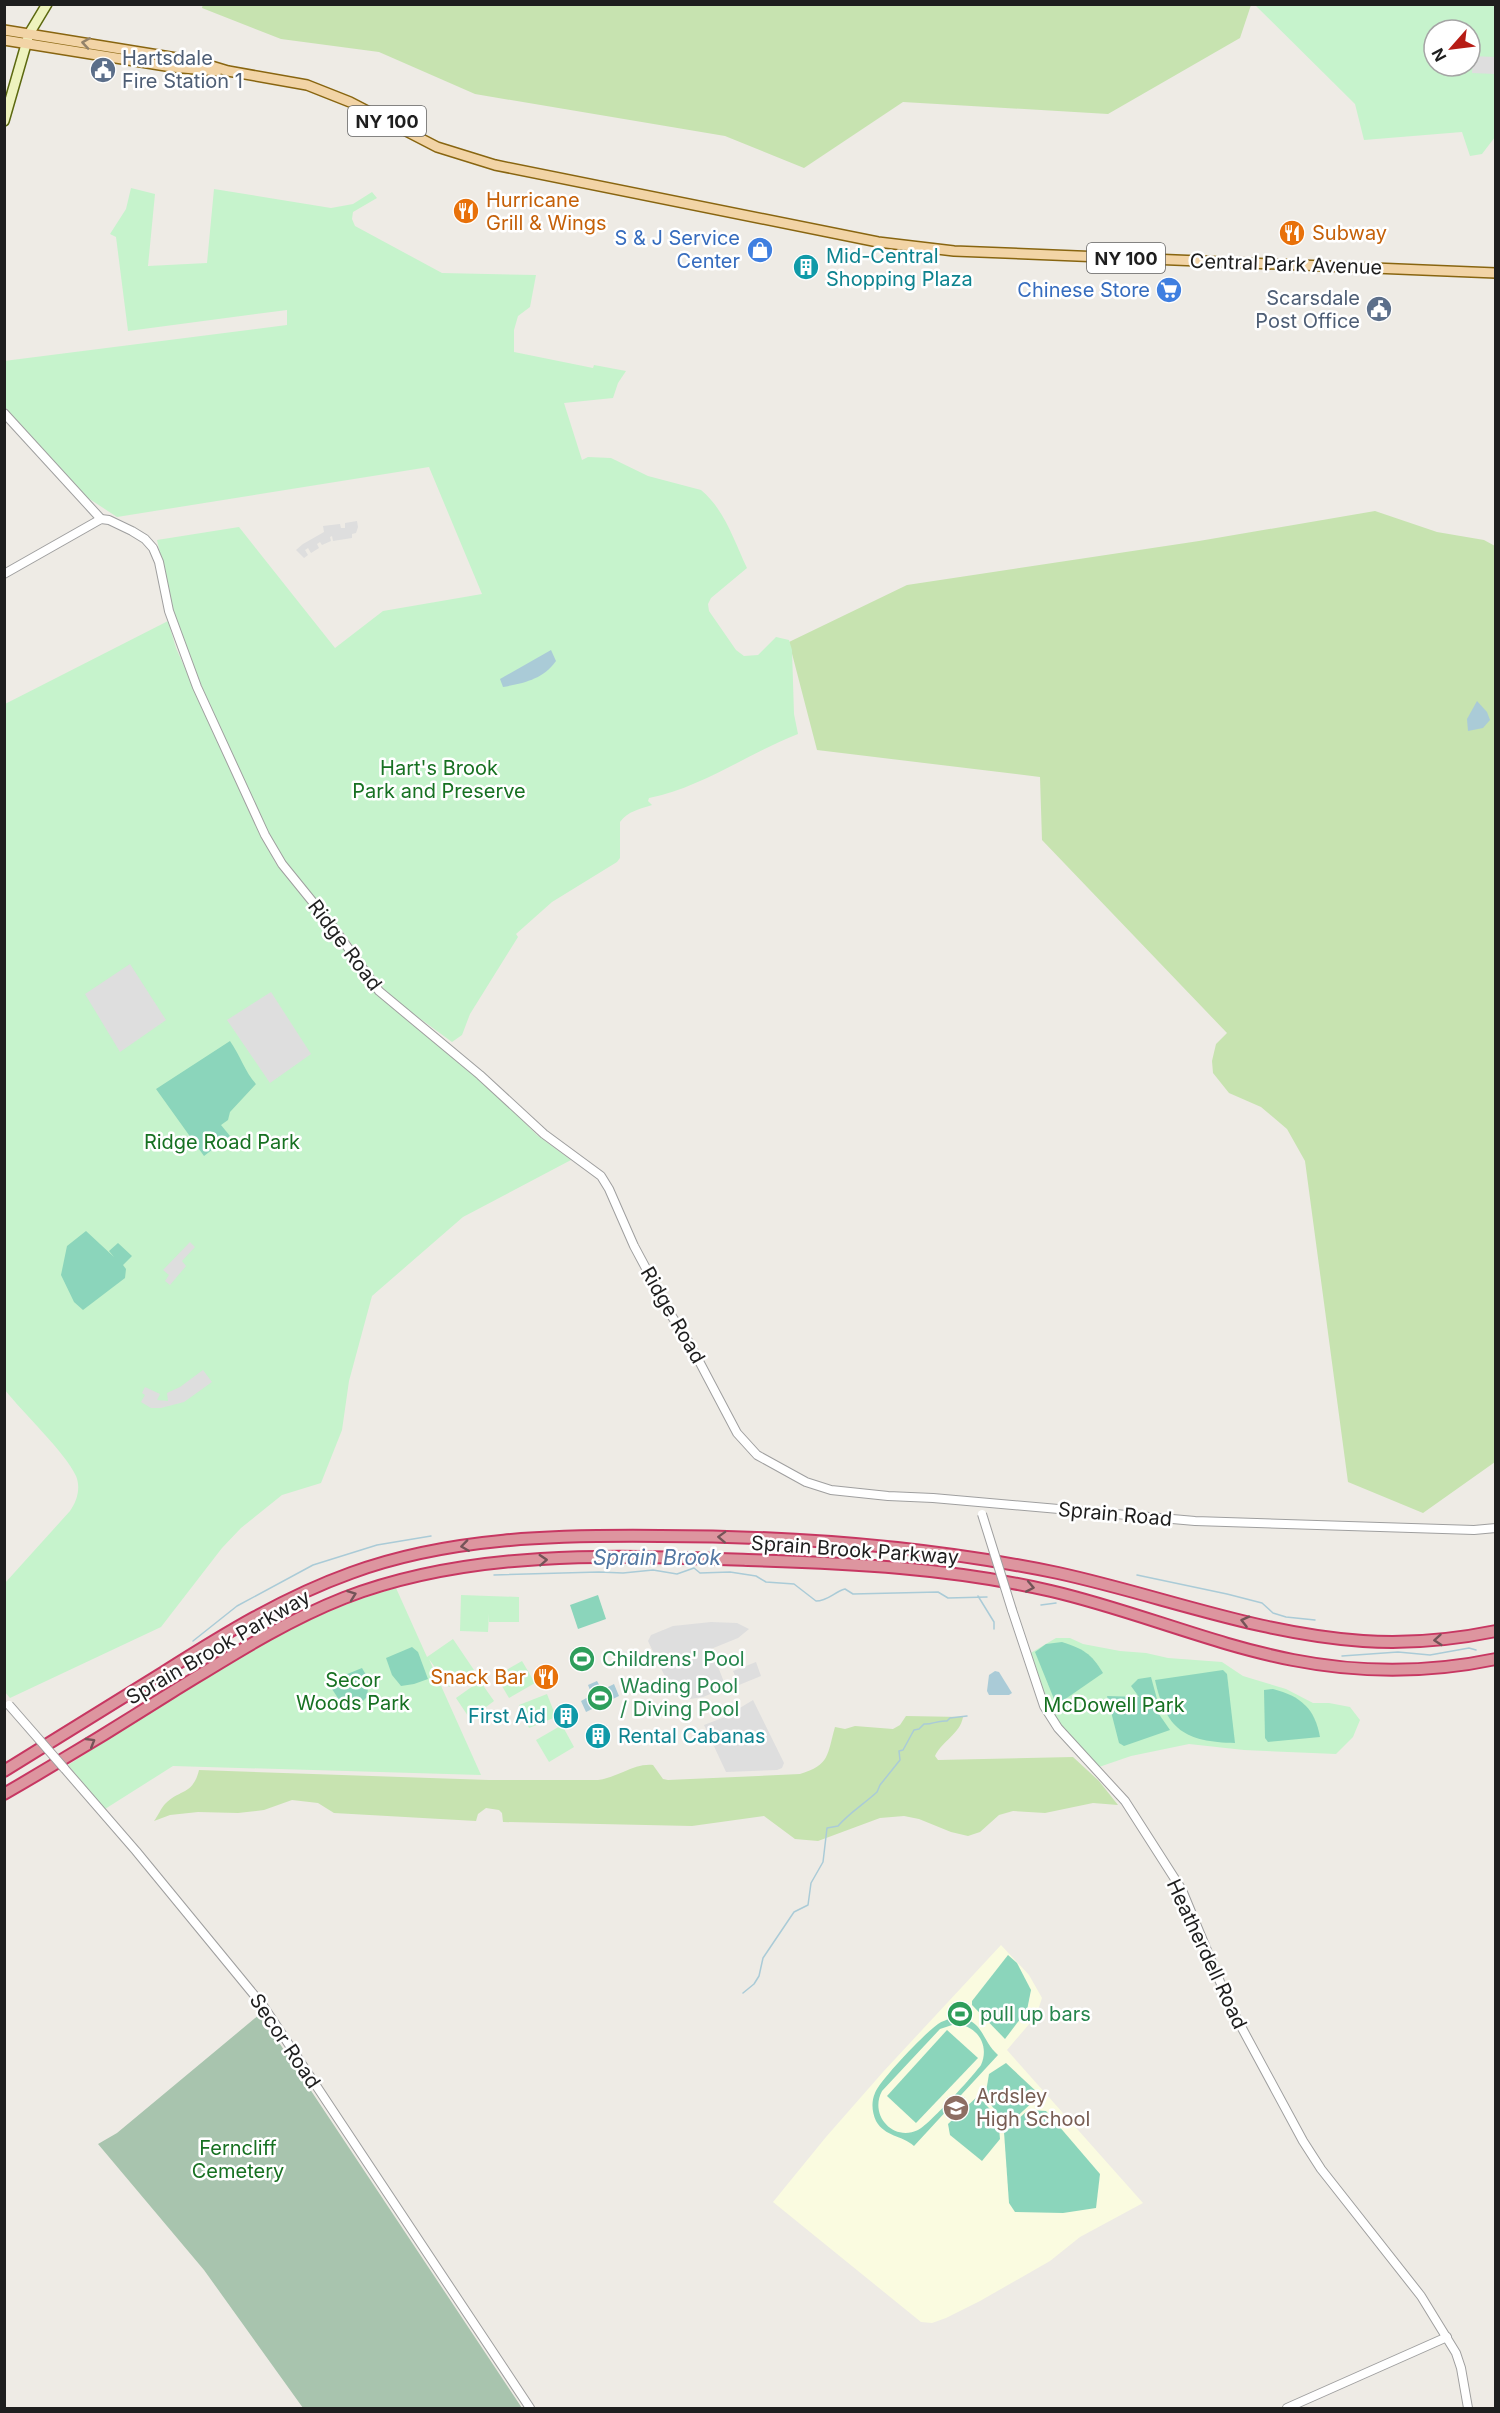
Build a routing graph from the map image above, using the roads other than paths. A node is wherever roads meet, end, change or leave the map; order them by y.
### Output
1 (47, 4) edge
2 (4, 30) edge
3 (29, 34) junction
4 (4, 40) edge
5 (26, 44) junction
6 (228, 71) junction
7 (4, 121) edge
8 (1496, 273) edge
9 (4, 413) edge
10 (101, 519) junction
11 (4, 574) edge
12 (746, 1445) joint
13 (979, 1502) junction
14 (1496, 1527) edge
15 (1496, 1631) edge
16 (1496, 1659) edge
17 (7, 1702) edge
18 (4, 1771) edge
19 (4, 1794) edge
20 (1447, 2337) junction
21 (530, 2409) edge
22 (1287, 2409) edge
23 (1468, 2409) edge

1 - 3 main road
2 - 3 main road, NY 100
3 - 5 main road
6 -> 3 main road, NY 100
4 - 5 main road, NY 100
5 - 6 main road, NY 100
5 - 7 main road
6 - 8 main road, Central Park Avenue / NY 100
9 - 10 street
10 - 11 street
10 - 12 street, Ridge Road
12 - 13 street, Sprain Road
13 - 14 street, Sprain Road
13 - 20 street, Heatherdell Road, bridge
15 -> 18 highway, Sprain Brook Parkway
19 -> 16 highway, Sprain Brook Parkway
17 - 21 street, Secor Road, bridge
20 - 22 street
20 - 23 street, Heatherdell Road

